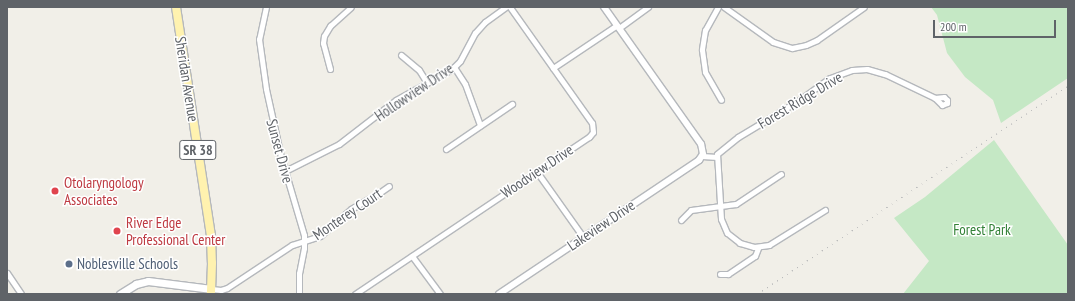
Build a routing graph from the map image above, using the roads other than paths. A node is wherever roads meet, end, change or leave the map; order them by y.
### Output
1 (176, 7) edge
2 (266, 7) edge
3 (350, 7) edge
4 (506, 7) edge
5 (510, 7) edge
6 (604, 7) edge
7 (647, 7) edge
8 (718, 7) edge
9 (724, 7) edge
10 (864, 7) edge
11 (618, 26) junction
12 (401, 55) dead end
13 (454, 67) junction
14 (553, 68) junction
15 (330, 69) dead end
16 (428, 83) junction
17 (935, 98) dead end
18 (721, 100) dead end
19 (512, 104) dead end
20 (480, 125) junction
21 (446, 149) dead end
22 (702, 156) junction
23 (717, 157) junction
24 (285, 170) junction
25 (537, 172) junction
26 (781, 174) dead end
27 (389, 186) dead end
28 (720, 206) junction
29 (825, 210) dead end
30 (681, 220) dead end
31 (583, 237) junction
32 (304, 241) junction
33 (758, 248) junction
34 (412, 256) junction
35 (7, 274) edge
36 (720, 274) dead end
37 (211, 291) edge
38 (21, 294) edge
39 (120, 294) edge
40 (299, 294) edge
41 (355, 294) edge
42 (440, 294) edge
43 (499, 294) edge

1 - 37 main road, Sheridan Avenue / SR 38
2 - 24 street, Sunset Drive
3 - 15 street
4 - 13 street, Hollowview Drive
5 - 14 street, Woodview Drive
6 - 11 street
7 - 11 street
8 - 18 street
9 - 10 street
11 - 14 street
11 - 22 street
12 - 16 street
13 - 16 street, Hollowview Drive
13 - 20 street
14 - 25 street, Woodview Drive
16 - 24 street, Hollowview Drive
17 - 23 street, Forest Ridge Drive
19 - 20 street
20 - 21 street
22 - 23 street
22 - 31 street, Lakeview Drive
23 - 28 street
24 - 32 street, Sunset Drive
25 - 31 street
25 - 34 street, Woodview Drive
26 - 28 street
27 - 32 street, Monterey Court
28 - 30 street
28 - 33 street
29 - 33 street
31 - 43 street, Lakeview Drive
32 - 37 street, Monterey Court
32 - 40 street, Sunset Drive
33 - 36 street
34 - 41 street, Woodview Drive
34 - 42 street
35 - 38 street
37 - 39 main road

